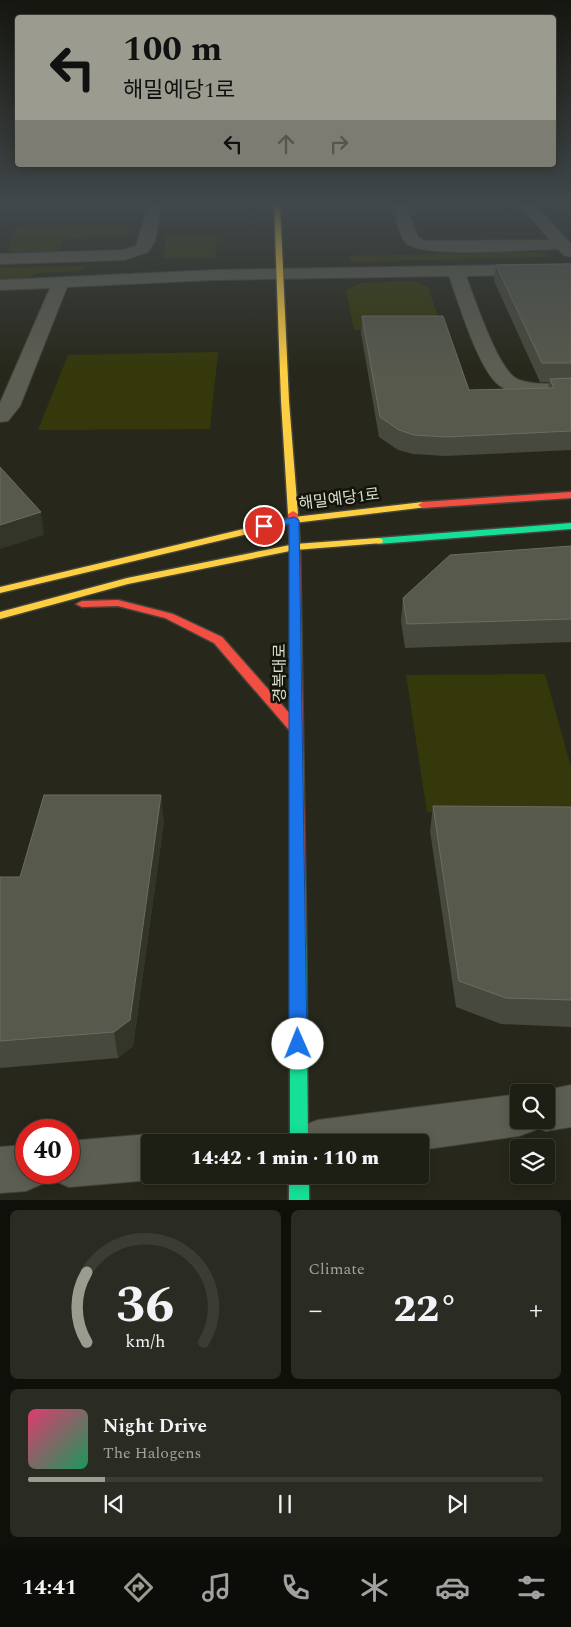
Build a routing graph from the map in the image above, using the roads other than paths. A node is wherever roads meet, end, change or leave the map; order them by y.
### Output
1 (279, 260) edge
2 (571, 269) edge
3 (456, 271) junction
4 (280, 273) junction
5 (60, 283) junction
6 (0, 285) edge
7 (571, 389) edge
8 (3, 409) edge
9 (571, 495) edge
10 (294, 520) junction
11 (571, 526) edge
12 (295, 547) junction
13 (0, 590) edge
14 (41, 604) junction
15 (0, 616) edge
16 (295, 728) junction
17 (571, 1106) edge
18 (555, 1109) edge
19 (510, 1116) edge
20 (299, 1134) edge
21 (378, 1134) edge
22 (141, 1158) edge
23 (80, 1163) edge
24 (15, 1169) edge
25 (0, 1170) edge
26 (299, 1184) edge
27 (300, 1200) edge

1 - 4 street, 경복대로
2 - 3 street
3 - 4 street
3 - 7 street
4 - 5 street
4 - 10 street, 경복대로
5 - 6 street
5 - 8 street
9 - 10 street, 해밀예당1로
10 - 12 street, 경복대로
10 - 13 street, 해밀예당1로
11 - 12 street
12 - 14 street
12 - 16 street, 경복대로
14 - 15 street
14 - 16 street
16 - 20 street, 경복대로
17 - 18 street
19 - 21 street
22 - 23 street
24 - 25 street
26 - 27 street

